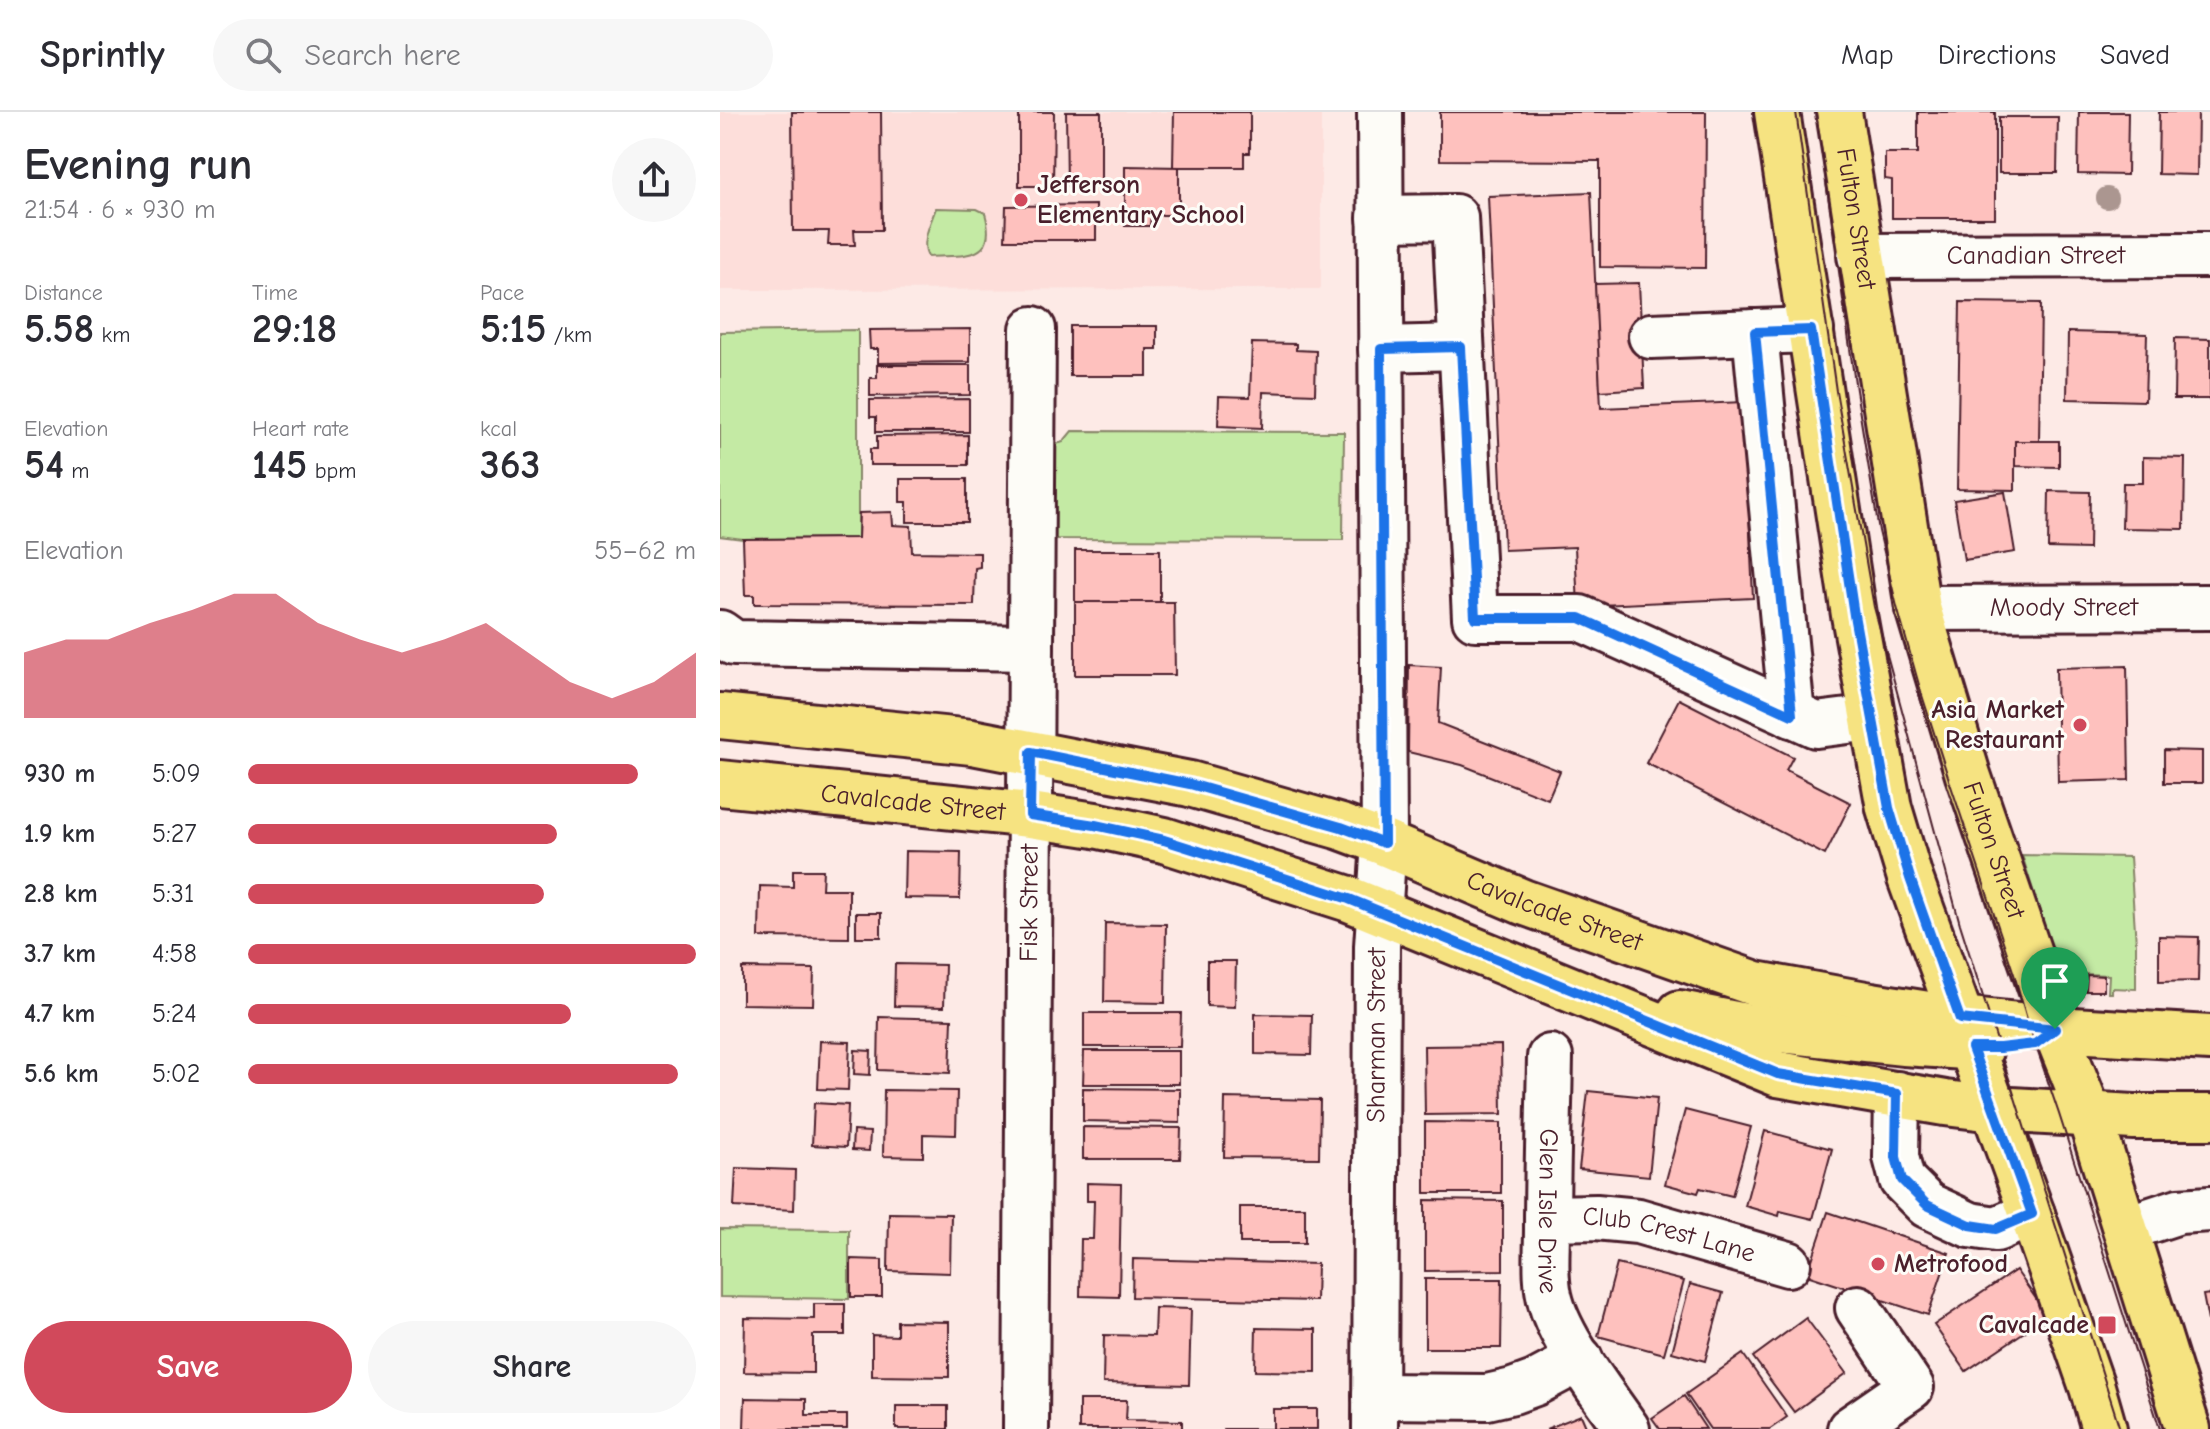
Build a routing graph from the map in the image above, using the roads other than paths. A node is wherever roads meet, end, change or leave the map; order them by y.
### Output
1 (1380, 112) edge
2 (1777, 112) edge
3 (1839, 112) edge
4 (1380, 218) junction
5 (2210, 255) edge
6 (1860, 256) junction
7 (1033, 329) dead end
8 (1811, 330) junction
9 (1755, 332) junction
10 (1651, 336) dead end
11 (1461, 347) junction
12 (1381, 349) junction
13 (2210, 607) edge
14 (1918, 608) junction
15 (720, 633) edge
16 (1031, 648) junction
17 (1792, 715) junction
18 (720, 716) edge
19 (1872, 718) junction
20 (1031, 752) junction
21 (720, 783) edge
22 (1030, 815) junction
23 (1384, 843) junction
24 (1380, 912) junction
25 (1583, 994) junction
26 (2055, 1029) junction
27 (1966, 1033) junction
28 (2210, 1038) edge
29 (1550, 1057) dead end
30 (1897, 1094) junction
31 (1994, 1109) junction
32 (2089, 1114) junction
33 (2210, 1117) edge
34 (2210, 1209) edge
35 (2032, 1214) junction
36 (1547, 1218) junction
37 (2127, 1228) junction
38 (1788, 1264) dead end
39 (1858, 1308) dead end
40 (1580, 1359) junction
41 (1375, 1412) edge
42 (2195, 1424) edge
43 (1026, 1429) edge
44 (1627, 1429) edge
45 (1850, 1429) edge
46 (2104, 1429) edge

1 - 4 street, Sharman Street
2 - 8 main road
3 - 6 main road, Fulton Street
4 - 11 street
4 - 12 street, Sharman Street
5 - 6 street, Canadian Street
6 - 14 main road, Fulton Street
7 - 16 street, Fisk Street
8 - 9 street
8 - 19 main road
9 - 10 street
9 - 17 street
11 - 12 street
11 - 17 street
12 - 23 street, Sharman Street
13 - 14 street, Moody Street
14 - 26 main road, Fulton Street
15 - 16 street
16 - 20 street, Fisk Street
17 - 19 street
18 - 20 main road, Cavalcade Street
19 - 27 main road
20 - 22 street, Fisk Street
20 - 23 main road, Cavalcade Street
21 - 22 main road, Cavalcade Street
22 - 24 main road, Cavalcade Street
22 - 43 street, Fisk Street
23 - 24 street, Sharman Street
23 - 27 main road, Cavalcade Street
24 - 25 main road, Cavalcade Street
24 - 41 street, Sharman Street
25 - 27 main road
25 - 30 main road, Cavalcade Street
26 - 27 main road
26 - 28 main road
26 - 32 main road, Fulton Street
27 - 31 main road
29 - 36 street, Glen Isle Drive
30 - 31 main road, Cavalcade Street
30 - 35 street
31 - 32 main road, Cavalcade Street
31 - 35 main road
32 - 33 main road, Cavalcade Street
32 - 37 main road, Fulton Street
34 - 37 street
35 - 46 main road
36 - 38 street, Club Crest Lane
36 - 40 street, Glen Isle Drive
37 - 42 main road, Fulton Street
39 - 45 street
40 - 41 street
40 - 44 street, Glen Isle Drive

